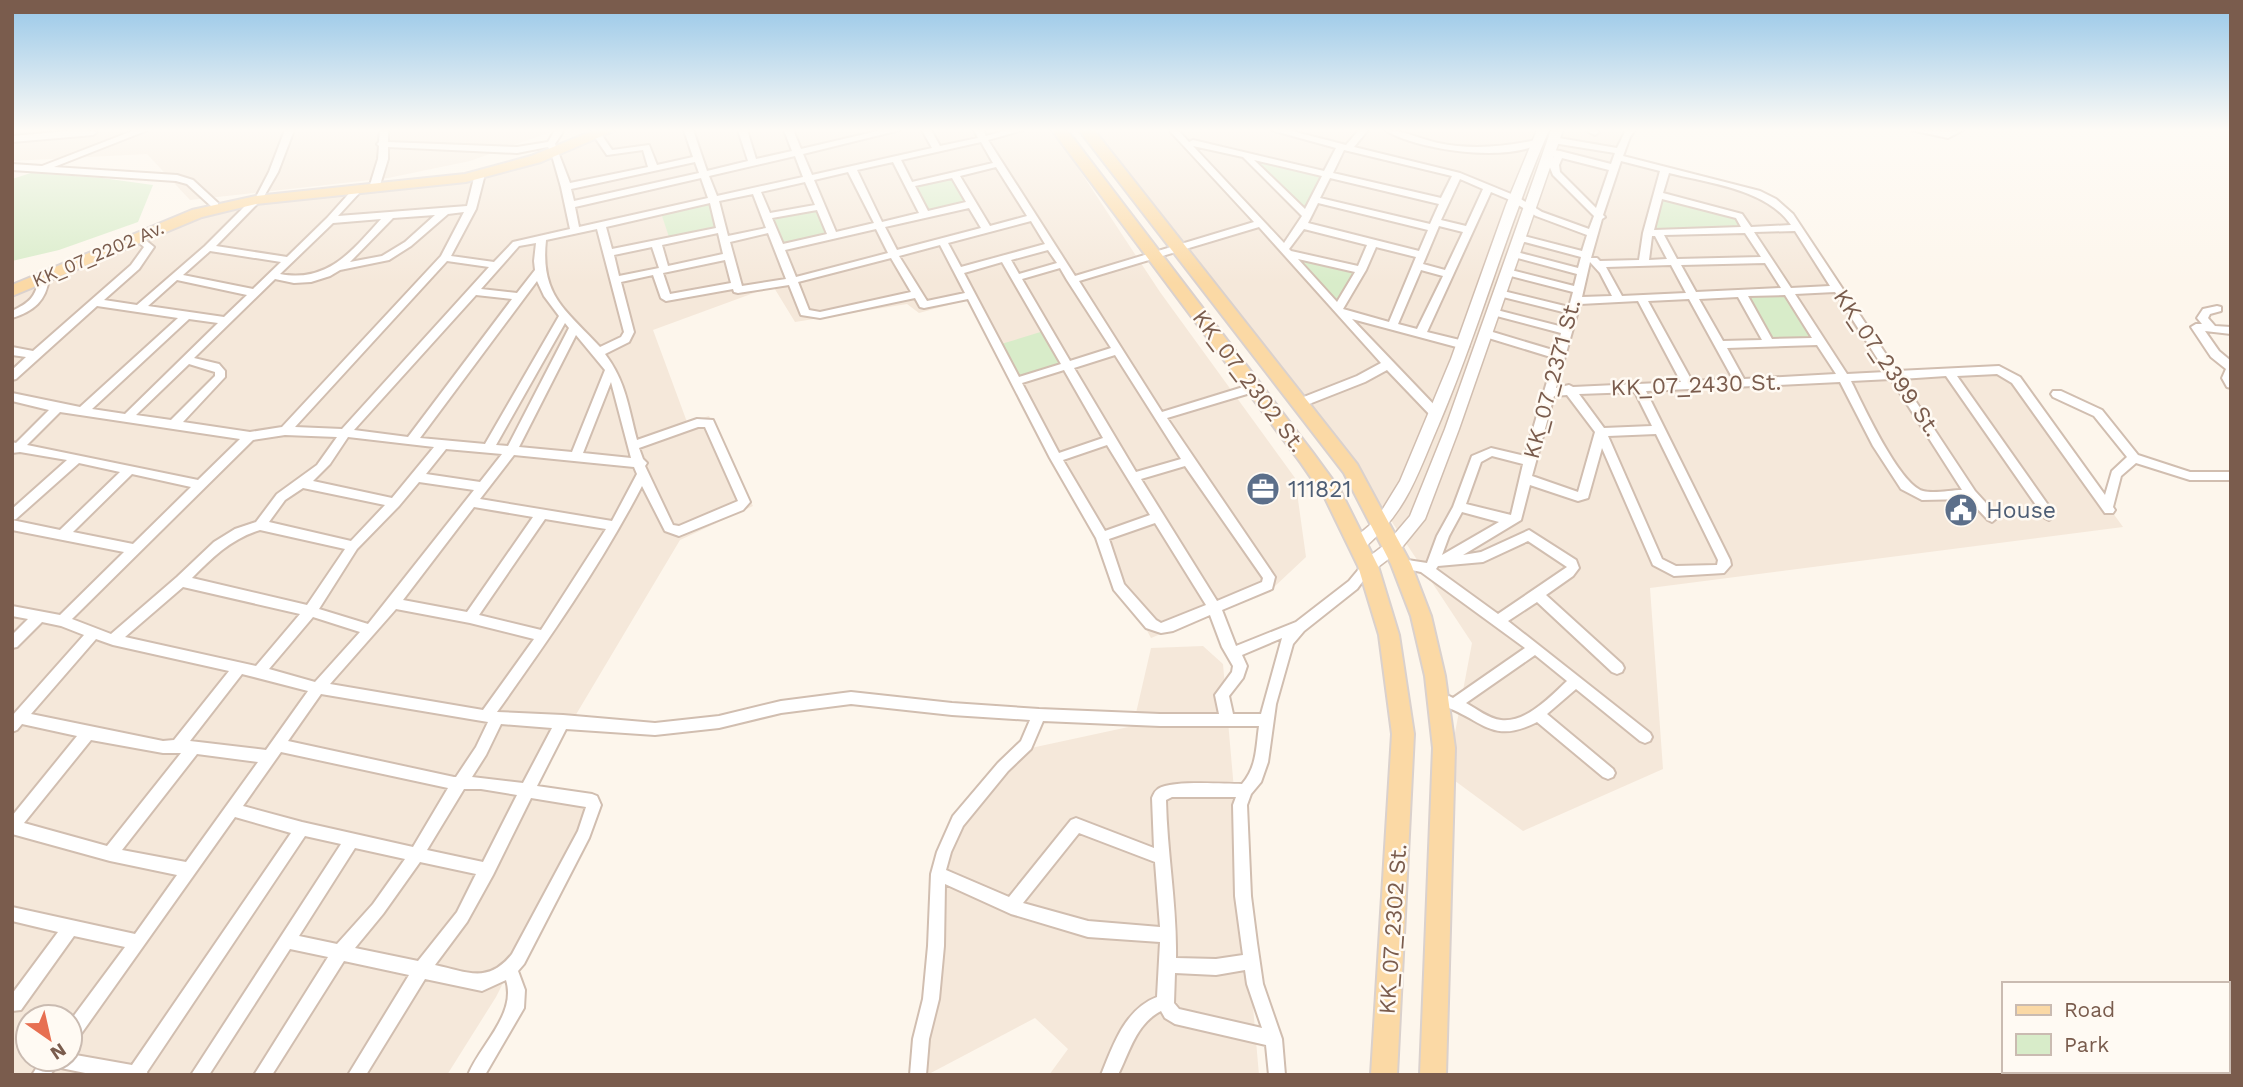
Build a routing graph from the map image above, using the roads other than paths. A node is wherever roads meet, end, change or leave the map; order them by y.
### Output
1 (186, 181) edge
2 (271, 181) edge
3 (376, 181) edge
4 (411, 181) edge
5 (445, 181) edge
6 (478, 181) edge
7 (564, 181) edge
8 (595, 181) edge
9 (677, 181) edge
10 (705, 181) edge
11 (801, 181) edge
12 (809, 181) edge
13 (857, 181) edge
14 (907, 181) edge
15 (929, 181) edge
16 (958, 181) edge
17 (1009, 181) edge
18 (1097, 181) edge
19 (1126, 181) edge
20 (1221, 181) edge
21 (1268, 181) edge
22 (1327, 181) edge
23 (1354, 181) edge
24 (1454, 181) edge
25 (1471, 181) edge
26 (1520, 181) edge
27 (1542, 181) edge
28 (1563, 181) edge
29 (1610, 181) edge
30 (1662, 181) edge
31 (1710, 181) edge
32 (375, 185) junction
33 (909, 185) junction
34 (566, 187) junction
35 (1488, 188) junction
36 (357, 190) junction
37 (757, 192) junction
38 (1658, 195) junction
39 (258, 198) junction
40 (1513, 198) junction
41 (1316, 200) junction
42 (714, 201) junction
43 (1444, 202) junction
44 (972, 204) junction
45 (215, 205) junction
46 (570, 205) junction
47 (819, 207) junction
48 (471, 209) junction
49 (1529, 209) junction
50 (444, 211) junction
51 (390, 215) junction
52 (925, 215) junction
53 (768, 216) junction
54 (1600, 217) junction
55 (1032, 218) junction
56 (330, 220) junction
57 (1305, 220) junction
58 (879, 225) junction
59 (1259, 225) junction
60 (1434, 225) junction
61 (601, 226) junction
62 (1796, 228) junction
63 (773, 229) junction
64 (987, 230) junction
65 (1469, 230) junction
66 (1749, 231) junction
67 (575, 232) junction
68 (1653, 233) junction
69 (1594, 234) junction
70 (721, 235) junction
71 (833, 236) junction
72 (138, 237) junction
73 (1520, 237) junction
74 (541, 240) junction
75 (943, 242) junction
76 (656, 243) junction
77 (1373, 243) junction
78 (1050, 246) junction
79 (208, 248) junction
80 (779, 248) junction
81 (1178, 248) junction
82 (1287, 251) junction
83 (609, 253) junction
84 (1587, 253) junction
85 (1513, 254) junction
86 (894, 255) junction
87 (1421, 255) junction
88 (727, 256) junction
89 (1154, 256) junction
90 (445, 258) junction
91 (1005, 258) junction
92 (289, 260) junction
93 (1768, 260) junction
94 (1644, 263) junction
95 (1674, 263) junction
96 (1598, 264) junction
97 (495, 265) junction
98 (1062, 265) junction
99 (1417, 266) junction
100 (342, 267) junction
101 (660, 270) junction
102 (1361, 270) junction
103 (539, 271) junction
104 (958, 271) junction
105 (1507, 272) junction
106 (1582, 272) junction
107 (1450, 274) junction
108 (274, 276) junction
109 (176, 277) junction
110 (44, 278) junction
111 (1017, 278) junction
112 (616, 280) junction
113 (791, 281) junction
114 (1072, 281) junction
115 (735, 285) junction
116 (1838, 289) junction
117 (12, 290) edge
118 (473, 291) junction
119 (1786, 291) junction
120 (256, 293) junction
121 (1499, 293) junction
122 (1741, 293) junction
123 (917, 294) junction
124 (970, 295) junction
125 (1692, 295) junction
126 (520, 297) junction
127 (1618, 298) junction
128 (1641, 298) junction
129 (1575, 300) junction
130 (94, 302) junction
131 (1334, 304) junction
132 (141, 308) junction
133 (2217, 309) dead end
134 (1493, 312) junction
135 (12, 316) edge
136 (186, 316) junction
137 (563, 318) junction
138 (226, 321) junction
139 (1392, 327) junction
140 (574, 328) junction
141 (2211, 328) junction
142 (1565, 331) junction
143 (2231, 331) edge
144 (1421, 333) junction
145 (1486, 334) junction
146 (1768, 341) junction
147 (1818, 341) junction
148 (1464, 345) junction
149 (1718, 345) junction
150 (12, 351) edge
151 (1118, 351) junction
152 (599, 352) junction
153 (34, 355) junction
154 (1558, 355) junction
155 (187, 360) junction
156 (1387, 365) junction
157 (1069, 366) junction
158 (2231, 368) edge
159 (611, 369) junction
160 (1949, 373) junction
161 (1896, 375) junction
162 (12, 376) edge
163 (1844, 378) junction
164 (1018, 381) junction
165 (1741, 384) junction
166 (2231, 384) edge
167 (1689, 386) junction
168 (1253, 388) junction
169 (1639, 388) junction
170 (1569, 389) junction
171 (1548, 392) junction
172 (2057, 394) dead end
173 (12, 397) edge
174 (1300, 403) junction
175 (58, 408) junction
176 (84, 410) junction
177 (1436, 414) junction
178 (1161, 416) junction
179 (128, 417) junction
180 (173, 425) junction
181 (1659, 430) junction
182 (285, 431) junction
183 (1601, 432) junction
184 (345, 433) junction
185 (250, 436) junction
186 (1110, 440) junction
187 (411, 441) junction
188 (442, 446) junction
189 (633, 446) junction
190 (488, 448) junction
191 (14, 449) edge
192 (511, 451) junction
193 (576, 457) junction
194 (77, 458) junction
195 (1056, 458) junction
196 (2134, 458) junction
197 (1188, 461) junction
198 (1529, 461) junction
199 (130, 468) junction
200 (642, 468) junction
201 (2231, 476) edge
202 (418, 477) junction
203 (1134, 477) junction
204 (1526, 479) junction
205 (301, 483) junction
206 (202, 485) junction
207 (482, 487) junction
208 (1971, 494) junction
209 (472, 502) junction
210 (395, 503) junction
211 (1459, 507) junction
212 (542, 514) junction
213 (2049, 515) dead end
214 (12, 516) edge
215 (1157, 517) junction
216 (1992, 517) dead end
217 (1512, 520) junction
218 (1381, 523) junction
219 (12, 525) edge
220 (260, 525) junction
221 (615, 526) junction
222 (63, 534) junction
223 (1102, 537) junction
224 (1357, 545) junction
225 (353, 546) junction
226 (134, 549) junction
227 (1397, 555) junction
228 (1432, 565) junction
229 (1725, 565) joint
230 (1368, 566) junction
231 (181, 581) junction
232 (1539, 596) junction
233 (393, 603) junction
234 (1214, 607) junction
235 (12, 611) edge
236 (310, 611) junction
237 (39, 618) junction
238 (470, 618) junction
239 (62, 621) junction
240 (1497, 621) junction
241 (1298, 626) junction
242 (369, 630) junction
243 (92, 634) junction
244 (544, 636) junction
245 (113, 640) junction
246 (12, 643) edge
247 (1535, 648) junction
248 (1234, 652) junction
249 (1617, 668) dead end
250 (238, 669) junction
251 (259, 672) junction
252 (1576, 681) junction
253 (318, 688) junction
254 (1447, 701) junction
255 (1537, 714) junction
256 (1039, 715) junction
257 (492, 716) junction
258 (1227, 720) junction
259 (1267, 720) junction
260 (16, 721) edge
261 (563, 721) junction
262 (88, 733) junction
263 (1645, 737) dead end
264 (178, 746) junction
265 (194, 747) junction
266 (274, 751) junction
267 (1608, 773) dead end
268 (460, 783) junction
269 (530, 790) junction
270 (1245, 790) junction
271 (232, 809) junction
272 (13, 827) edge
273 (302, 829) junction
274 (352, 840) junction
275 (110, 854) junction
276 (416, 855) junction
277 (1162, 858) junction
278 (189, 870) junction
279 (488, 870) junction
280 (938, 874) junction
281 (1011, 906) junction
282 (12, 914) edge
283 (71, 928) junction
284 (1166, 936) junction
285 (288, 941) junction
286 (138, 942) junction
287 (339, 954) junction
288 (1252, 961) junction
289 (1168, 965) junction
290 (422, 969) junction
291 (510, 970) junction
292 (1164, 1002) junction
293 (13, 1005) edge
294 (84, 1016) edge
295 (1274, 1040) junction
296 (84, 1064) edge
297 (138, 1074) edge
298 (199, 1075) edge
299 (262, 1075) edge
300 (356, 1075) edge
301 (476, 1075) edge
302 (918, 1075) edge
303 (1109, 1075) edge
304 (1277, 1075) edge
305 (1384, 1075) edge
306 (1433, 1075) edge

1 - 45 street
2 - 39 street
3 - 32 street
4 - 32 main road
5 - 36 main road, KK_07_2202 Av.
6 - 48 street
7 - 34 street
8 - 34 street
9 - 46 street
10 - 42 street
11 - 37 street
12 - 47 street
13 - 58 street
14 - 33 street
15 - 33 street
16 - 44 street
17 - 55 street
18 - 89 main road, KK_07_2302 St.
19 - 81 main road, KK_07_2302 St.
20 - 59 street
21 - 57 street
22 - 41 street
23 - 43 street
24 - 43 street
25 - 35 street
26 - 40 street
27 - 49 street
28 - 54 street
29 - 54 street, KK_07_2371 St.
30 - 38 street
31 - 62 street, KK_07_2399 St.
32 - 39 main road
33 - 52 street
34 - 46 street
35 - 40 street
35 - 65 street
36 - 39 main road, KK_07_2202 Av.
36 - 56 street
37 - 42 street
37 - 53 street
38 - 66 street
38 - 68 street
39 - 45 main road
39 - 72 main road, KK_07_2202 Av.
39 - 79 street
40 - 49 street
40 - 148 street
41 - 57 street
41 - 60 street
42 - 61 street
42 - 70 street
43 - 60 street
44 - 52 street
44 - 64 street
45 - 117 main road
46 - 67 street
47 - 53 street
47 - 71 street
48 - 50 street
48 - 90 street
49 - 69 street
49 - 73 street
50 - 51 street
50 - 100 street
51 - 56 street
51 - 100 street
52 - 58 street
53 - 63 street
54 - 69 street, KK_07_2371 St.
55 - 64 street
55 - 78 street
56 - 92 street
57 - 77 street
57 - 82 street
58 - 71 street
58 - 86 street
59 - 81 street
59 - 82 street
60 - 65 street
60 - 87 street
61 - 67 street
61 - 83 street
62 - 66 street
62 - 116 street, KK_07_2399 St.
63 - 70 street
63 - 80 street
64 - 75 street
65 - 107 street
66 - 68 street
66 - 93 street
67 - 74 street
68 - 94 street
68 - 95 street
69 - 84 street, KK_07_2371 St.
70 - 76 street
70 - 88 street
71 - 80 street
72 - 110 main road, KK_07_2202 Av.
72 - 130 street
73 - 84 street
73 - 85 street
74 - 97 street
74 - 103 street
75 - 86 street
75 - 104 street
76 - 83 street
76 - 101 street
77 - 87 street
77 - 102 street
78 - 91 street
78 - 98 street
79 - 92 street
79 - 109 street
80 - 113 street
81 - 89 street
81 - 174 main road, KK_07_2302 St.
82 - 102 street
82 - 131 street
83 - 112 street
84 - 96 street
84 - 106 street, KK_07_2371 St.
85 - 105 street
85 - 106 street
86 - 113 street
86 - 123 street
87 - 99 street
88 - 101 street
88 - 115 street
89 - 114 street
89 - 168 main road, KK_07_2302 St.
90 - 97 street
90 - 182 street
91 - 104 street
91 - 111 street
92 - 108 street
93 - 95 street
93 - 119 street
94 - 95 street
94 - 96 street
95 - 125 street
96 - 127 street
97 - 118 street
98 - 111 street
98 - 114 street
99 - 107 street
99 - 139 street
100 - 108 street
101 - 112 street
101 - 115 street
102 - 131 street
103 - 126 street
103 - 137 street
104 - 124 street
105 - 121 street
105 - 129 street
106 - 129 street, KK_07_2371 St.
107 - 144 street
108 - 120 street
109 - 120 street
109 - 132 street
110 - 117 main road, KK_07_2202 Av.
110 - 135 street
111 - 157 street
112 - 152 street
113 - 115 street
113 - 123 street
114 - 151 street
116 - 119 street
116 - 161 street, KK_07_2399 St.
118 - 126 street
118 - 184 street
119 - 122 street
119 - 147 street
120 - 138 street
121 - 129 street
121 - 134 street
122 - 125 street
122 - 146 street
123 - 124 street
124 - 164 street
125 - 128 street
125 - 149 street
126 - 187 street
127 - 128 street
127 - 129 street
128 - 167 street
129 - 142 street, KK_07_2371 St.
130 - 132 street
130 - 153 street
131 - 139 street
131 - 156 street
132 - 136 street
133 - 141 street
134 - 142 street
134 - 145 street
136 - 138 street
136 - 176 street
137 - 140 street
137 - 190 street
138 - 155 street
139 - 144 street
140 - 152 street
140 - 192 street
141 - 143 street
141 - 158 street
142 - 154 street, KK_07_2371 St.
144 - 148 street
145 - 154 street
145 - 227 street
146 - 147 street
146 - 149 street
147 - 163 street
148 - 177 street
149 - 165 street
150 - 153 street
151 - 157 street
151 - 178 street
152 - 159 street
153 - 162 street
154 - 171 street, KK_07_2371 St.
155 - 179 street
155 - 180 street
156 - 174 street
156 - 177 street
157 - 164 street
157 - 186 street
158 - 166 street
159 - 189 street
159 - 193 street
160 - 161 street, KK_07_2430 St.
160 - 196 street, KK_07_2430 St.
160 - 213 street
161 - 163 street, KK_07_2430 St.
161 - 208 street, KK_07_2399 St.
163 - 165 street, KK_07_2430 St.
163 - 208 street
164 - 195 street
165 - 167 street, KK_07_2430 St.
167 - 169 street, KK_07_2430 St.
168 - 178 street
168 - 224 main road, KK_07_2302 St.
169 - 170 street, KK_07_2430 St.
169 - 181 street
170 - 171 street, KK_07_2430 St.
170 - 183 street
171 - 198 street, KK_07_2371 St.
172 - 196 street
173 - 175 street
174 - 218 main road, KK_07_2302 St.
175 - 176 street
175 - 191 street
176 - 179 street
177 - 218 street
178 - 197 street
179 - 180 street
180 - 185 street
181 - 183 street
181 - 229 street
182 - 184 street
182 - 185 street
183 - 204 street
183 - 229 street
184 - 187 street
184 - 205 street
185 - 206 street
186 - 195 street
186 - 203 street
187 - 188 street
188 - 190 street
188 - 202 street
189 - 200 street
189 - 200 street
190 - 192 street
191 - 194 street
192 - 193 street
192 - 207 street
193 - 200 street
194 - 199 street
194 - 214 street
195 - 223 street
196 - 201 street
197 - 203 street
197 - 234 street
198 - 204 street, KK_07_2371 St.
198 - 211 street
199 - 206 street
199 - 222 street
200 - 221 street
202 - 207 street
202 - 210 street
203 - 215 street
204 - 217 street, KK_07_2371 St.
205 - 210 street
205 - 220 street
206 - 226 street
207 - 209 street
208 - 216 street, KK_07_2399 St.
209 - 212 street
209 - 233 street
210 - 225 street
211 - 217 street
211 - 228 street
212 - 221 street
212 - 238 street
215 - 223 street
215 - 234 street
217 - 228 street
218 - 224 street
218 - 227 main road, KK_07_2302 St.
219 - 222 street
220 - 225 street
220 - 231 street
221 - 244 street
222 - 226 street
223 - 234 street
224 - 230 main road, KK_07_2302 St.
225 - 236 street
226 - 239 street
227 - 228 street
227 - 230 street
227 - 254 main road, KK_07_2302 St.
228 - 232 street
228 - 240 street
230 - 241 street
230 - 305 main road, KK_07_2302 St.
231 - 236 street
231 - 245 street
232 - 240 street
232 - 249 street
233 - 238 street
233 - 242 street
234 - 248 street
235 - 237 street
236 - 242 street
236 - 251 street
237 - 239 street
237 - 246 street
238 - 244 street
239 - 243 street
240 - 247 street
241 - 248 street
241 - 259 street
242 - 253 street
243 - 245 street
243 - 260 street
244 - 257 street
245 - 250 street
247 - 252 street
247 - 254 street
248 - 258 street
250 - 251 street
250 - 264 street
251 - 253 street
252 - 255 street
252 - 263 street
253 - 257 street
253 - 266 street
254 - 255 street
254 - 306 main road, KK_07_2302 St.
255 - 267 street
256 - 258 street
256 - 261 street
256 - 280 street
257 - 261 street
257 - 268 street
258 - 259 street
259 - 270 street
260 - 262 street
261 - 269 street
262 - 264 street
262 - 272 street
264 - 265 street
265 - 266 street
265 - 275 street
266 - 268 street
266 - 271 street
268 - 269 street
268 - 276 street
269 - 279 street
269 - 291 street
270 - 277 street
270 - 288 street
271 - 273 street
271 - 278 street
272 - 275 street
273 - 274 street
273 - 297 street
274 - 276 street
274 - 285 street
275 - 278 street
276 - 279 street
276 - 287 street
277 - 281 street
277 - 284 street
278 - 286 street
279 - 290 street
280 - 281 street
280 - 302 street
281 - 284 street
282 - 283 street
283 - 286 street
283 - 293 street
284 - 289 street
285 - 287 street
285 - 298 street
286 - 294 street
287 - 290 street
287 - 299 street
288 - 289 street
288 - 295 street
289 - 292 street
290 - 291 street
290 - 300 street
291 - 301 street
292 - 295 street
292 - 303 street
295 - 304 street
296 - 297 street

